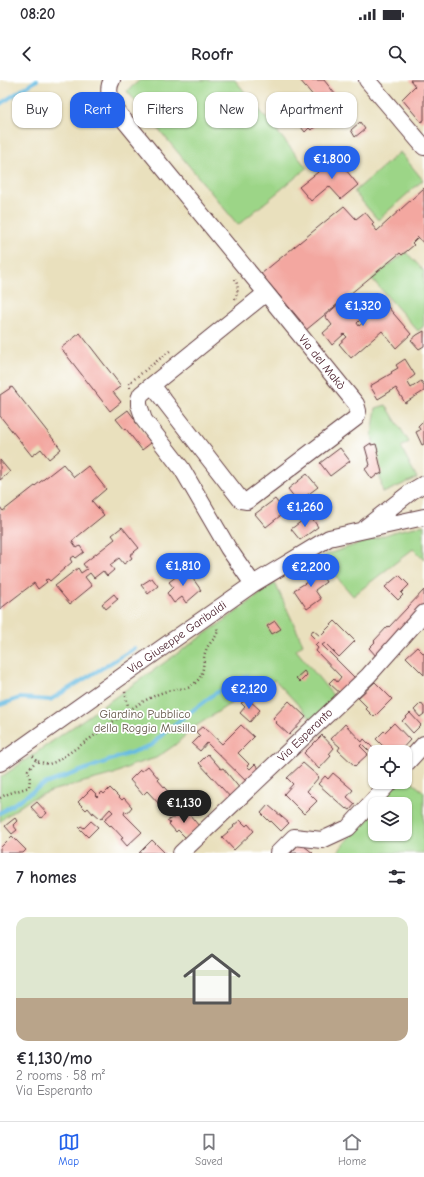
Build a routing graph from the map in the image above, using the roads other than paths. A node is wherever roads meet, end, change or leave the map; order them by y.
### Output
1 (112, 80) edge
2 (367, 80) edge
3 (424, 147) edge
4 (266, 293) junction
5 (152, 385) junction
6 (424, 484) edge
7 (424, 517) edge
8 (364, 530) junction
9 (253, 584) junction
10 (424, 613) edge
11 (424, 744) edge
12 (412, 757) edge
13 (0, 763) edge
14 (384, 789) edge
15 (182, 853) edge
16 (278, 853) edge

1 - 4 street, Via del Makò
2 - 3 street
4 - 5 street
4 - 5 street, Via del Makò
5 - 9 street
6 - 8 street, Via Giuseppe Garibaldi
7 - 8 street, Via Giuseppe Garibaldi
8 - 9 street, Via Giuseppe Garibaldi
9 - 13 street, Via Giuseppe Garibaldi
10 - 15 street, Via Esperanto
11 - 12 street
14 - 16 street

